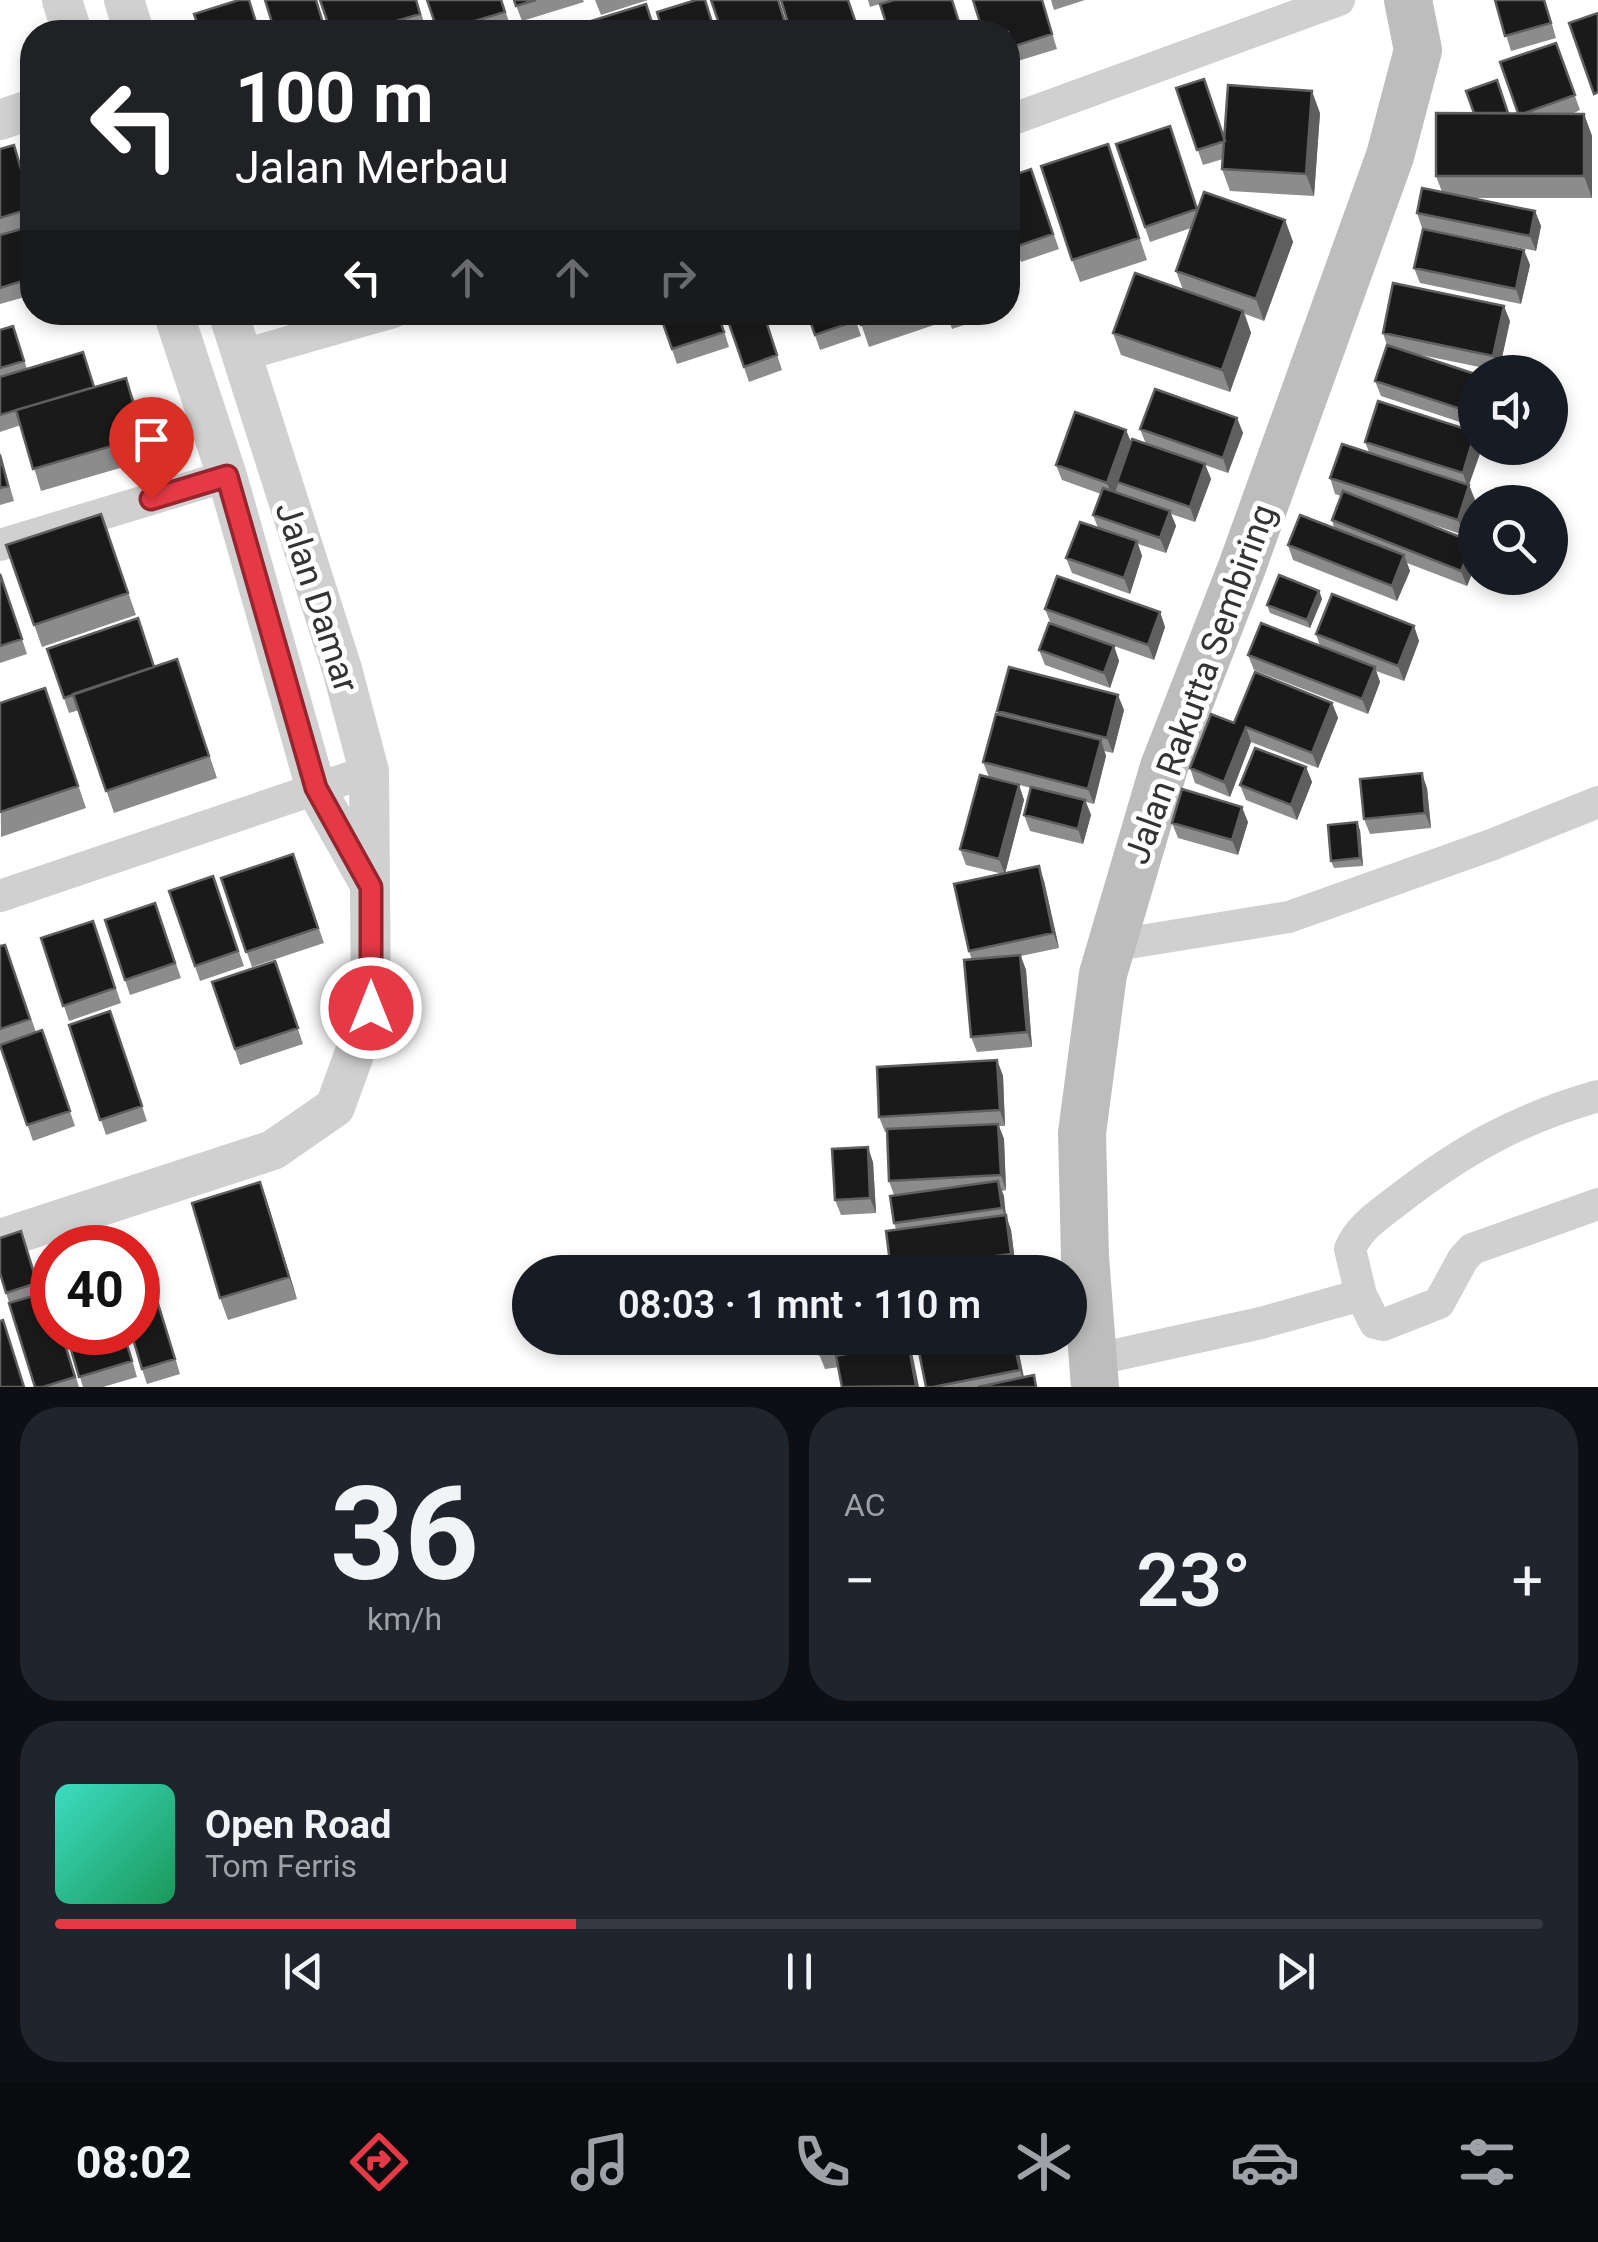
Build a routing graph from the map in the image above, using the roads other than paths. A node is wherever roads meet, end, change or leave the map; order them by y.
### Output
1 (1339, 0) edge
2 (1408, 0) edge
3 (1020, 117) edge
4 (177, 325) edge
5 (233, 325) edge
6 (348, 325) edge
7 (243, 355) junction
8 (227, 476) junction
9 (0, 545) edge
10 (369, 772) junction
11 (316, 788) junction
12 (1598, 802) edge
13 (371, 887) junction
14 (0, 896) edge
15 (1110, 946) junction
16 (1598, 1096) edge
17 (1598, 1204) edge
18 (0, 1238) edge
19 (1361, 1295) junction
20 (1094, 1374) edge

1 - 3 street
2 - 15 main road, Jalan Rakutta Sembiring
4 - 8 street, Jalan Damar
5 - 7 street, Jalan Damar
6 - 7 street
7 - 10 street, Jalan Damar
8 - 9 street
8 - 11 street, Jalan Damar
10 - 11 street
10 - 13 street, Jalan Damar
11 - 13 street, Jalan Damar
11 - 14 street
12 - 15 street
13 - 18 street, Jalan Damar
15 - 20 main road, Jalan Rakutta Sembiring
16 - 19 street
17 - 19 street
19 - 20 street

